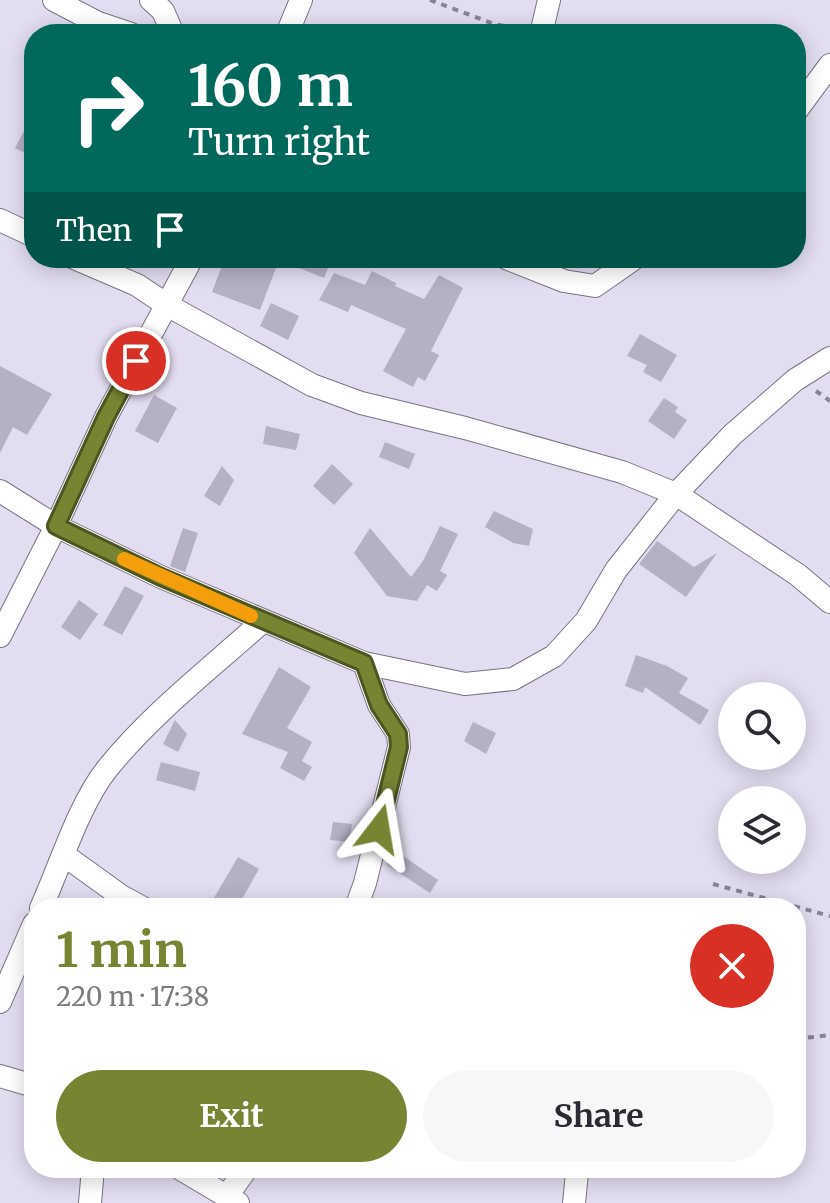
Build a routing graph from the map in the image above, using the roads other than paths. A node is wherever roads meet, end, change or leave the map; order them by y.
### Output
1 (54, 0) edge
2 (151, 0) edge
3 (301, 0) edge
4 (549, 0) edge
5 (101, 24) edge
6 (169, 24) edge
7 (291, 24) edge
8 (543, 24) edge
9 (830, 65) edge
10 (806, 97) edge
11 (0, 220) edge
12 (24, 231) edge
13 (97, 268) edge
14 (187, 268) edge
15 (531, 268) edge
16 (621, 268) edge
17 (167, 305) junction
18 (830, 358) edge
19 (0, 491) edge
20 (676, 494) junction
21 (56, 526) junction
22 (830, 602) edge
23 (263, 621) junction
24 (0, 636) edge
25 (364, 663) junction
26 (64, 855) junction
27 (45, 898) edge
28 (125, 898) edge
29 (360, 898) edge
30 (24, 947) edge
31 (0, 1002) edge
32 (0, 1076) edge
33 (24, 1083) edge
34 (92, 1178) edge
35 (196, 1178) edge
36 (243, 1178) edge
37 (576, 1178) edge
38 (233, 1200) edge
39 (90, 1203) edge
40 (574, 1203) edge

1 - 5 street
2 - 6 street
3 - 7 street
4 - 8 street
9 - 10 street
11 - 12 street
13 - 17 street
14 - 17 street
15 - 16 street
17 - 20 street
17 - 21 street
18 - 20 street
19 - 21 street
20 - 22 street
20 - 25 street
21 - 23 street
21 - 24 street
23 - 25 street
23 - 26 street
25 - 29 street
26 - 27 street
26 - 28 street
30 - 31 street
32 - 33 street
34 - 39 street
35 - 38 street
36 - 38 street
37 - 40 street

